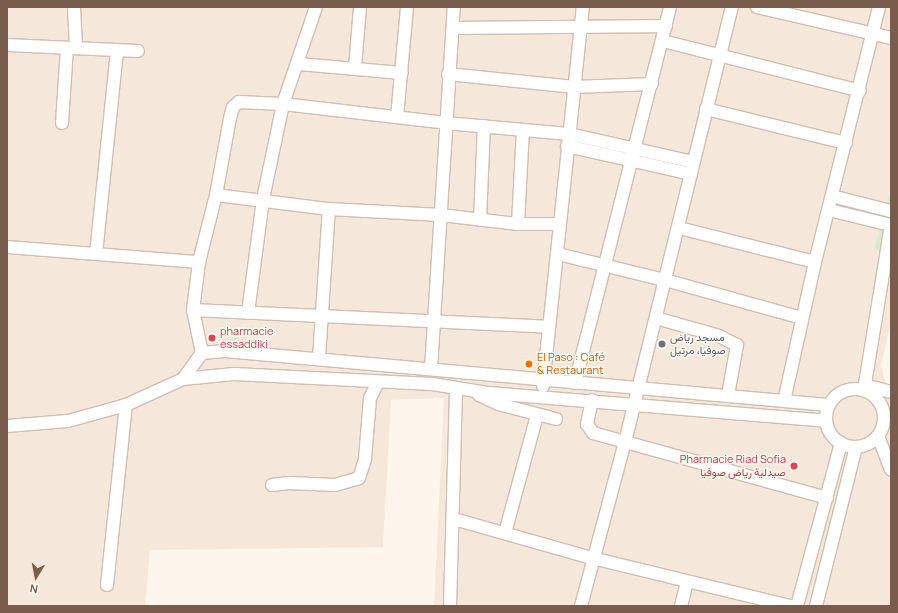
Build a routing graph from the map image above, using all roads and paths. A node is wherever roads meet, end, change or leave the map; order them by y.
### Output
1 (74, 7) edge
2 (316, 7) edge
3 (360, 7) edge
4 (407, 7) edge
5 (454, 7) edge
6 (583, 7) edge
7 (670, 7) edge
8 (732, 7) edge
9 (757, 7) edge
10 (879, 7) edge
11 (581, 26) junction
12 (666, 26) junction
13 (455, 28) junction
14 (873, 35) junction
15 (891, 38) edge
16 (662, 41) junction
17 (7, 45) edge
18 (72, 48) junction
19 (117, 50) junction
20 (138, 51) dead end
21 (720, 55) junction
22 (298, 64) junction
23 (355, 67) junction
24 (402, 73) junction
25 (448, 74) junction
26 (652, 84) junction
27 (574, 87) junction
28 (860, 91) junction
29 (283, 104) junction
30 (706, 109) junction
31 (397, 117) junction
32 (62, 123) dead end
33 (446, 123) junction
34 (484, 126) junction
35 (523, 130) junction
36 (568, 140) junction
37 (846, 143) junction
38 (635, 148) junction
39 (632, 160) junction
40 (692, 168) junction
41 (216, 195) junction
42 (832, 196) junction
43 (263, 199) junction
44 (329, 209) junction
45 (829, 210) junction
46 (891, 210) edge
47 (441, 215) junction
48 (480, 220) junction
49 (518, 224) junction
50 (560, 224) junction
51 (891, 225) edge
52 (679, 228) junction
53 (7, 247) edge
54 (96, 254) junction
55 (558, 254) junction
56 (199, 262) junction
57 (815, 262) junction
58 (606, 265) junction
59 (665, 280) junction
60 (193, 310) junction
61 (248, 313) junction
62 (322, 316) junction
63 (656, 318) junction
64 (802, 318) junction
65 (435, 322) junction
66 (549, 327) junction
67 (202, 353) junction
68 (319, 358) junction
69 (431, 369) junction
70 (183, 379) junction
71 (544, 379) junction
72 (378, 382) junction
73 (575, 383) junction
74 (865, 388) junction
75 (456, 389) junction
76 (638, 389) junction
77 (473, 391) junction
78 (891, 392) edge
79 (728, 395) junction
80 (542, 397) junction
81 (592, 400) junction
82 (784, 401) junction
83 (126, 405) junction
84 (633, 405) junction
85 (829, 405) junction
86 (537, 415) junction
87 (556, 420) dead end
88 (826, 420) junction
89 (7, 426) edge
90 (878, 436) junction
91 (625, 442) junction
92 (841, 443) junction
93 (856, 447) junction
94 (891, 470) edge
95 (272, 485) dead end
96 (826, 498) junction
97 (454, 519) junction
98 (505, 532) junction
99 (592, 558) junction
100 (687, 582) junction
101 (107, 585) dead end
102 (450, 606) edge
103 (581, 606) edge
104 (682, 606) edge
105 (790, 606) edge
106 (797, 606) edge
107 (816, 606) edge

1 - 18 street
2 - 22 street
3 - 23 street
4 - 24 street
5 - 13 street
6 - 11 street
7 - 12 street
8 - 21 street
9 - 14 street
10 - 14 street
11 - 12 street
11 - 13 street
11 - 27 street
12 - 16 street
13 - 25 street
14 - 15 street
14 - 28 street
16 - 21 street
16 - 26 street
17 - 18 street
18 - 19 street
18 - 32 street
19 - 20 street
19 - 54 street
21 - 28 street
21 - 30 street
22 - 23 street
22 - 29 street
23 - 24 street
24 - 31 street
25 - 27 street
25 - 33 street
26 - 27 street
26 - 38 street
27 - 36 street
28 - 37 street
29 - 31 street
29 - 41 street
29 - 43 street
30 - 37 street
30 - 40 street
31 - 33 street
33 - 34 street
33 - 47 street
34 - 35 street
34 - 48 street
35 - 36 street
35 - 49 street
36 - 38 street
36 - 39 street
36 - 50 street
37 - 42 street
38 - 39 street
38 - 40 street
39 - 40 street
39 - 58 street
40 - 52 street
41 - 43 street
41 - 56 street
42 - 45 street
42 - 46 street
43 - 44 street
43 - 61 street
44 - 47 street
44 - 62 street
45 - 51 street
45 - 57 street
47 - 48 street
47 - 65 street
48 - 49 street
49 - 50 street
50 - 55 street
51 - 74 street
52 - 57 street
52 - 59 street
53 - 54 street
54 - 56 street
55 - 58 street
55 - 66 street
56 - 60 street
57 - 64 street
58 - 59 street
58 - 73 street
59 - 63 street
59 - 64 street
60 - 61 street
60 - 67 street
61 - 62 street
62 - 65 street
62 - 68 street
63 - 76 street
63 - 79 street
64 - 82 street
65 - 66 street
65 - 69 street
66 - 71 street
67 - 68 street
67 - 70 street
68 - 69 street
69 - 71 street
70 - 72 street
70 - 83 street
71 - 73 street
71 - 80 street
72 - 75 street
72 - 95 street
73 - 76 street
74 - 78 street
74 - 85 street
74 - 90 street
75 - 77 street
75 - 97 street
76 - 79 street
76 - 84 street
77 - 80 street
77 - 86 street
79 - 82 street
80 - 81 street
81 - 84 street
81 - 91 street
82 - 85 street
83 - 89 street
83 - 101 street
84 - 88 street
84 - 91 street
85 - 88 street
86 - 87 street
86 - 98 street
88 - 92 street
90 - 93 street
90 - 94 street
91 - 96 street
91 - 99 street
92 - 93 street
92 - 96 street
93 - 107 street
96 - 106 street
97 - 98 street
97 - 102 street
98 - 99 street
99 - 100 street
99 - 103 street
100 - 104 street
100 - 105 street

